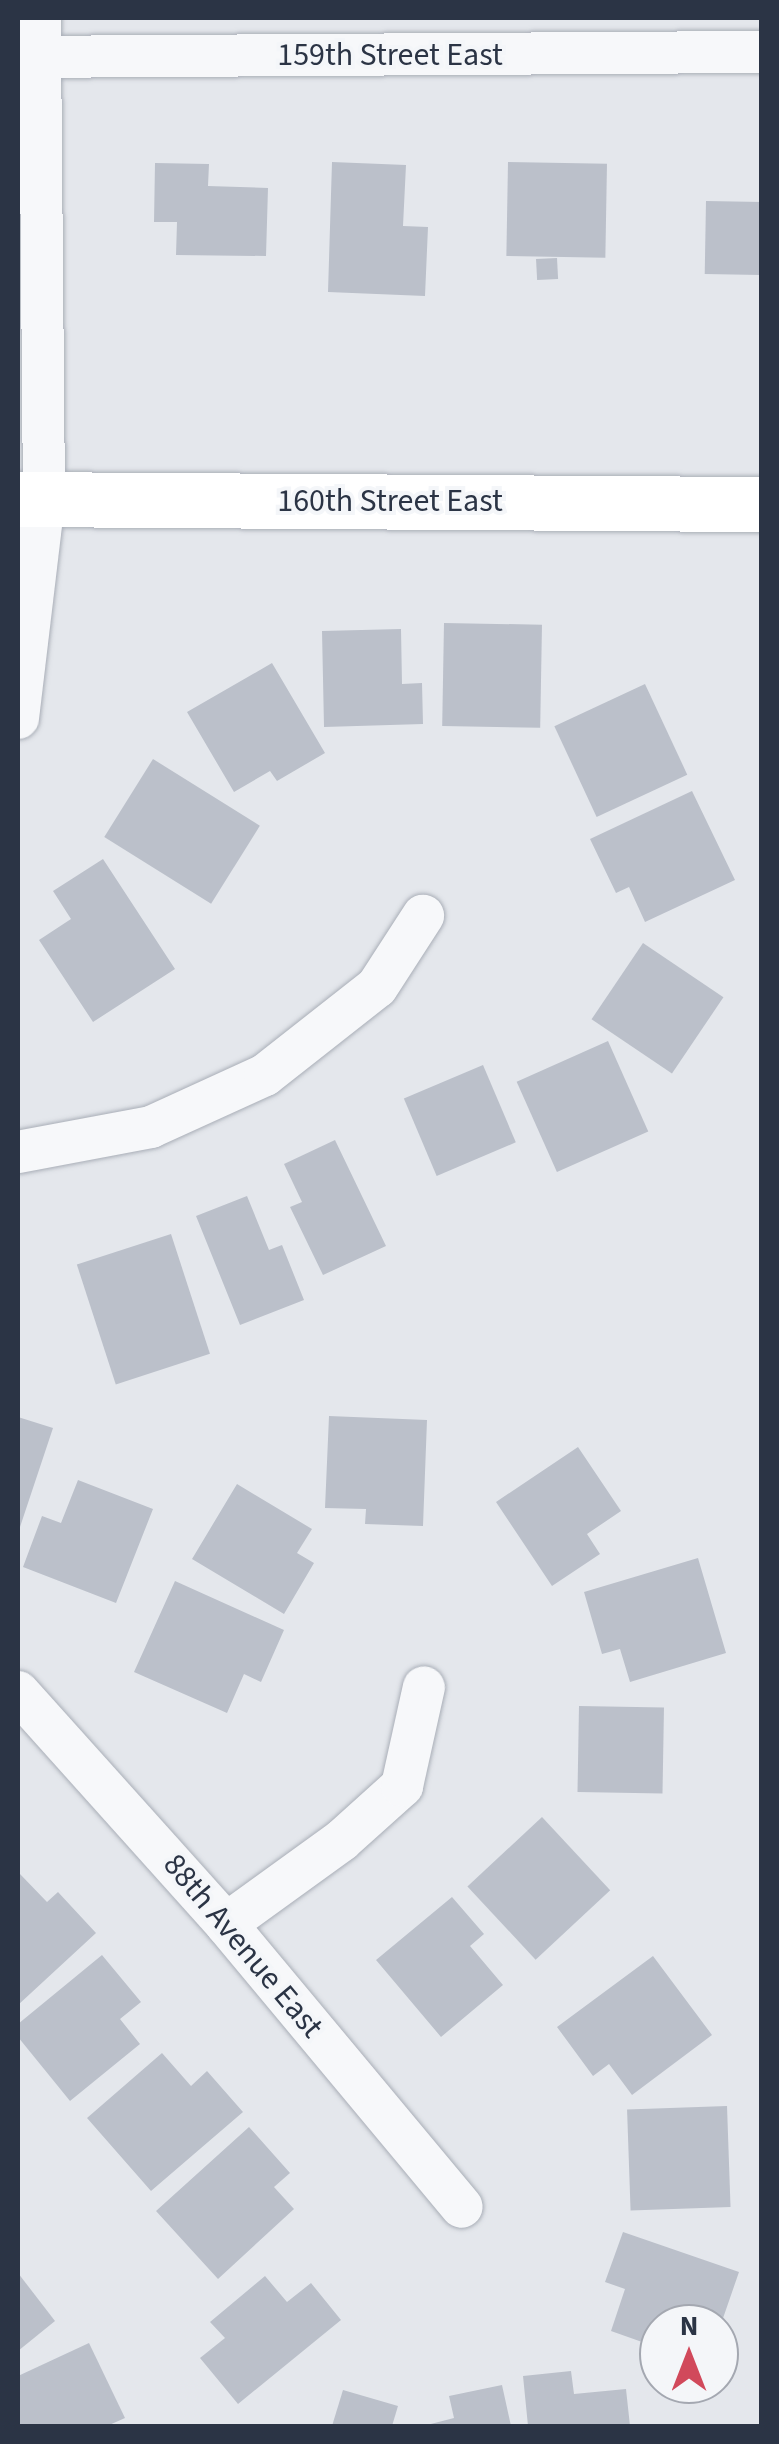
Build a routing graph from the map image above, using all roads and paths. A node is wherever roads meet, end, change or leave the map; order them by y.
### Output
1 (32, 44) edge
2 (762, 52) edge
3 (31, 499) edge
4 (762, 504) edge
5 (18, 718) edge
6 (424, 916) dead end
7 (18, 1152) edge
8 (424, 1687) dead end
9 (18, 1692) edge
10 (226, 1924) junction
11 (462, 2206) dead end

1 - 2 street, 159th Street East
1 - 3 street
3 - 4 main road, 160th Street East
3 - 5 street
6 - 7 street
8 - 10 street
9 - 10 street, 88th Avenue East
10 - 11 street, 88th Avenue East

